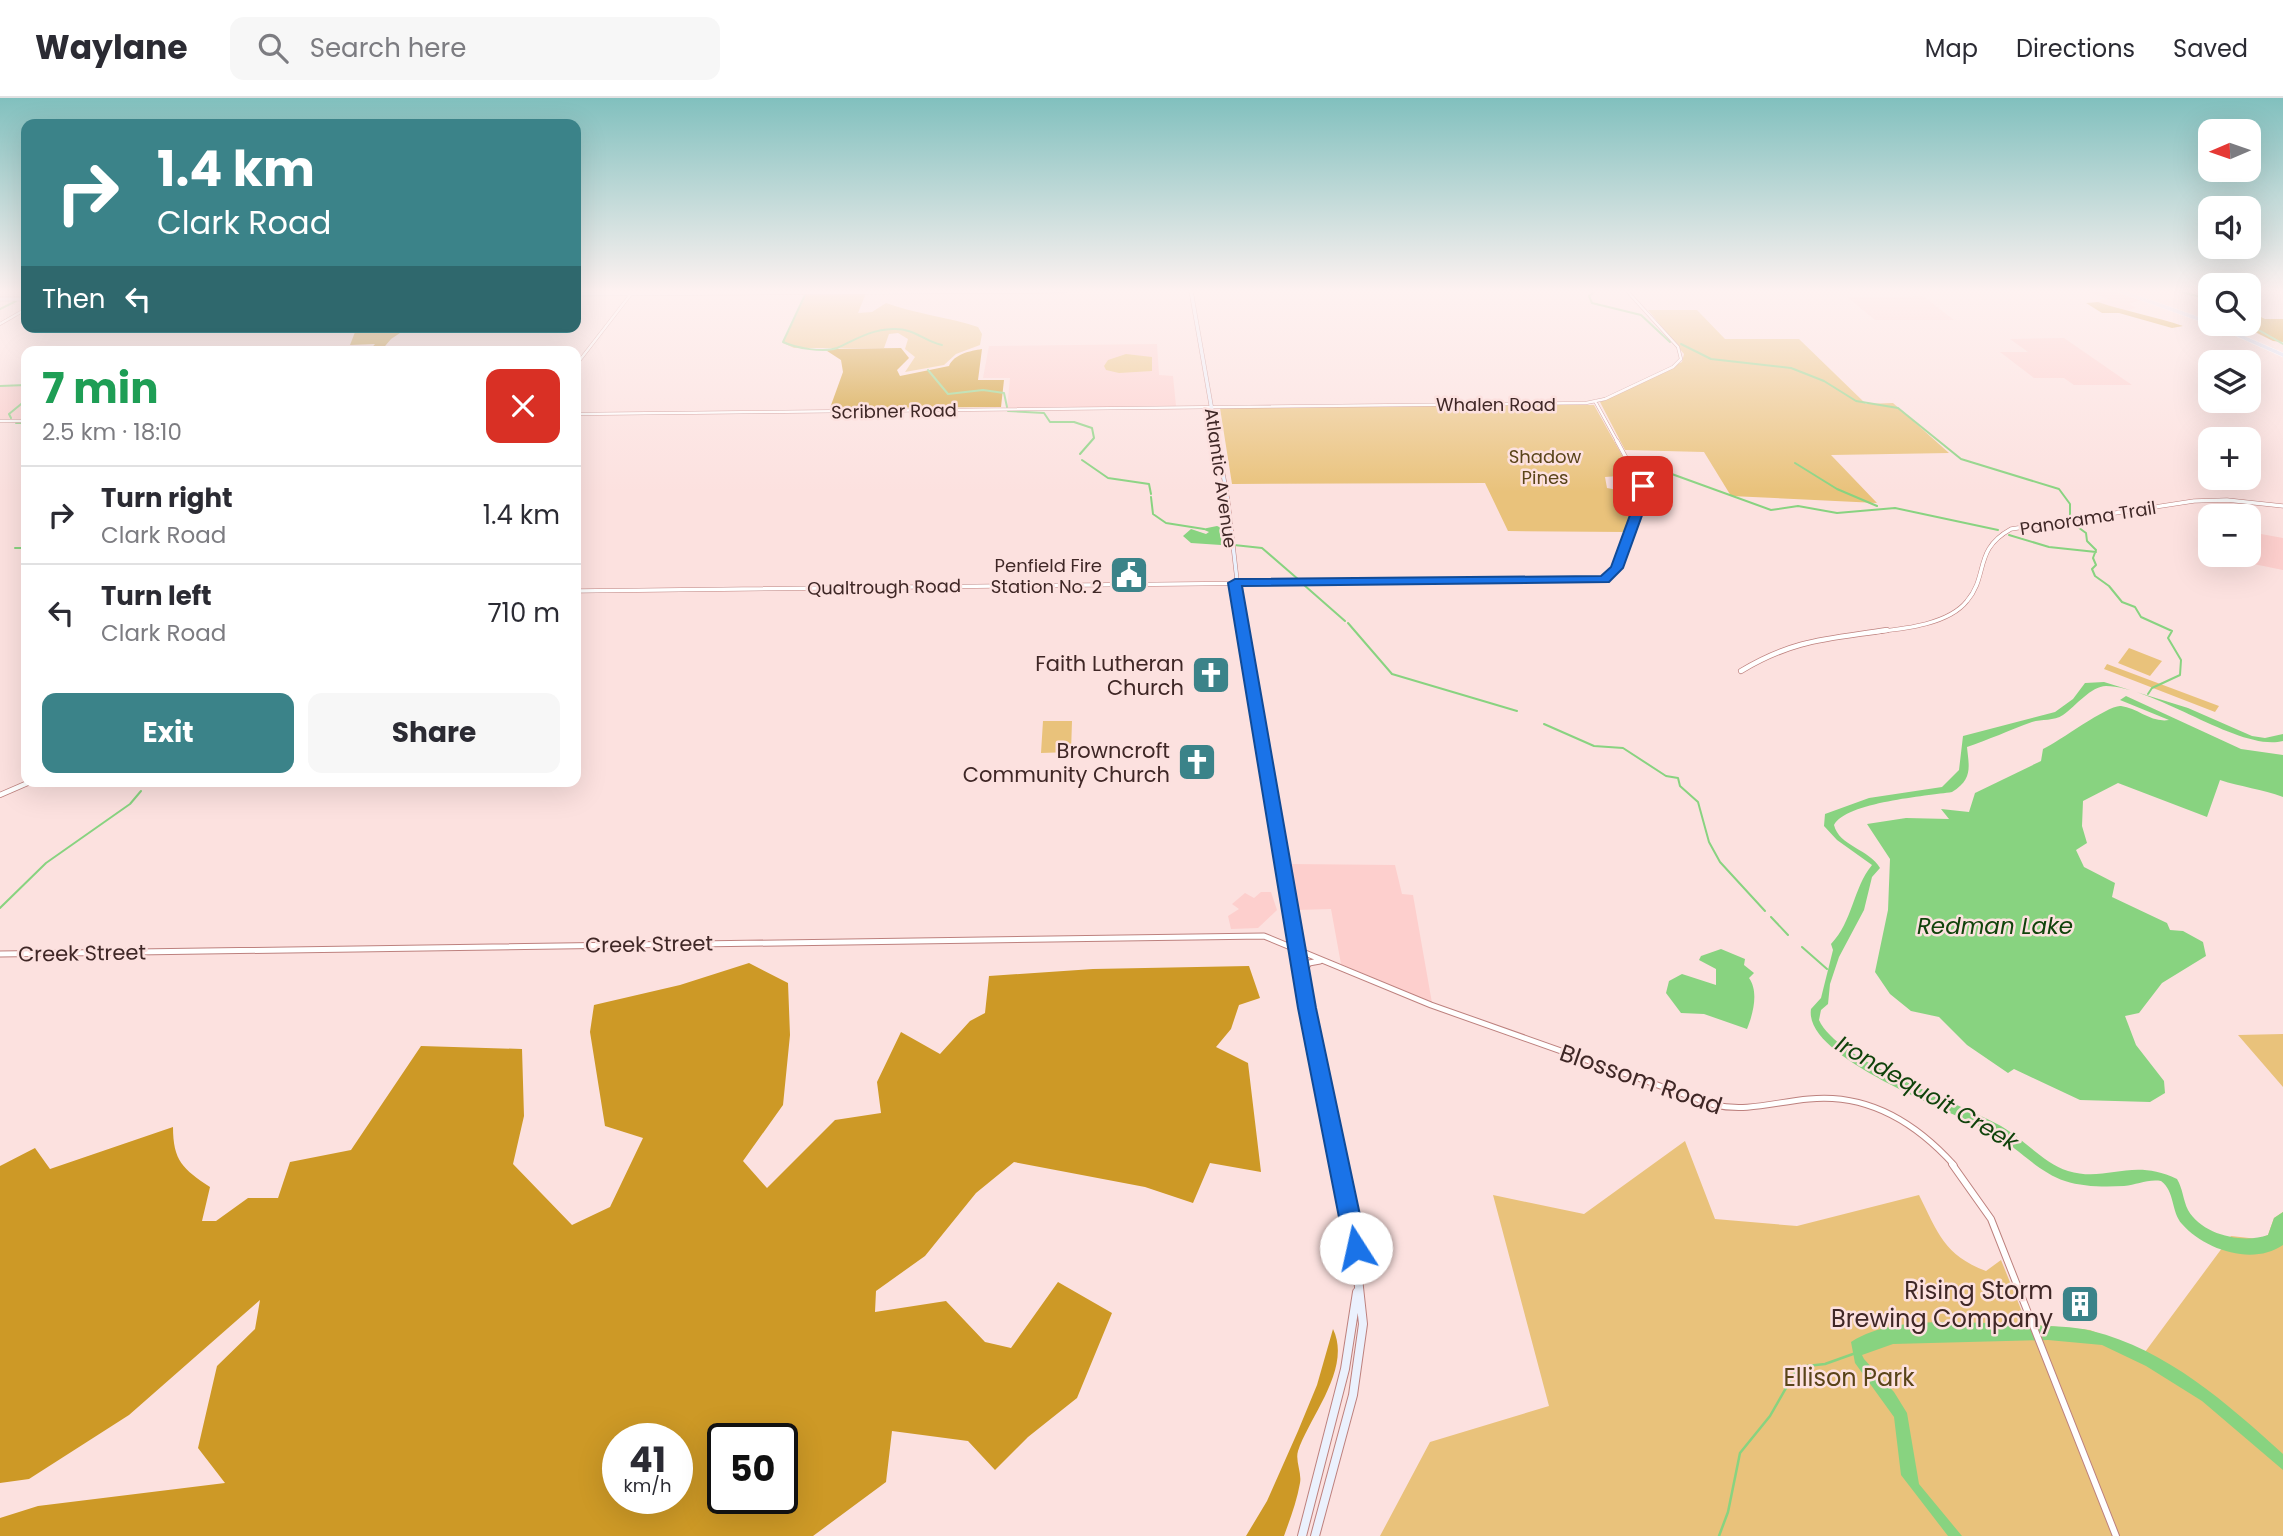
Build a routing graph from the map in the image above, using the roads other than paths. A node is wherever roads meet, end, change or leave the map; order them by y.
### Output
1 (1203, 358) edge
2 (1681, 358) edge
3 (1595, 401) junction
4 (1212, 407) junction
5 (581, 414) edge
6 (0, 421) edge
7 (21, 421) edge
8 (2283, 506) edge
9 (1235, 583) junction
10 (581, 592) edge
11 (1741, 671) dead end
12 (21, 786) edge
13 (0, 795) edge
14 (1296, 948) junction
15 (0, 954) edge
16 (1326, 962) junction
17 (1302, 980) junction
18 (1358, 1289) junction
19 (1302, 1536) edge
20 (1315, 1536) edge
21 (2116, 1536) edge

1 - 4 main road, Atlantic Avenue
2 - 3 street, Whalen Road
3 - 4 street, Whalen Road
3 - 9 street, Qualtrough Road
4 - 5 street, Scribner Road
4 - 9 main road, Atlantic Avenue
6 - 7 street
8 - 11 street, Panorama Trail
9 - 10 street, Qualtrough Road
9 - 14 main road, Atlantic Avenue
12 - 13 street
14 - 15 street, Creek Street
14 - 16 street, Blossom Road
14 - 17 main road, Atlantic Avenue
16 - 17 street
16 - 21 street, Blossom Road
17 - 18 main road, Atlantic Avenue
18 - 19 main road, Atlantic Avenue
18 - 20 main road

